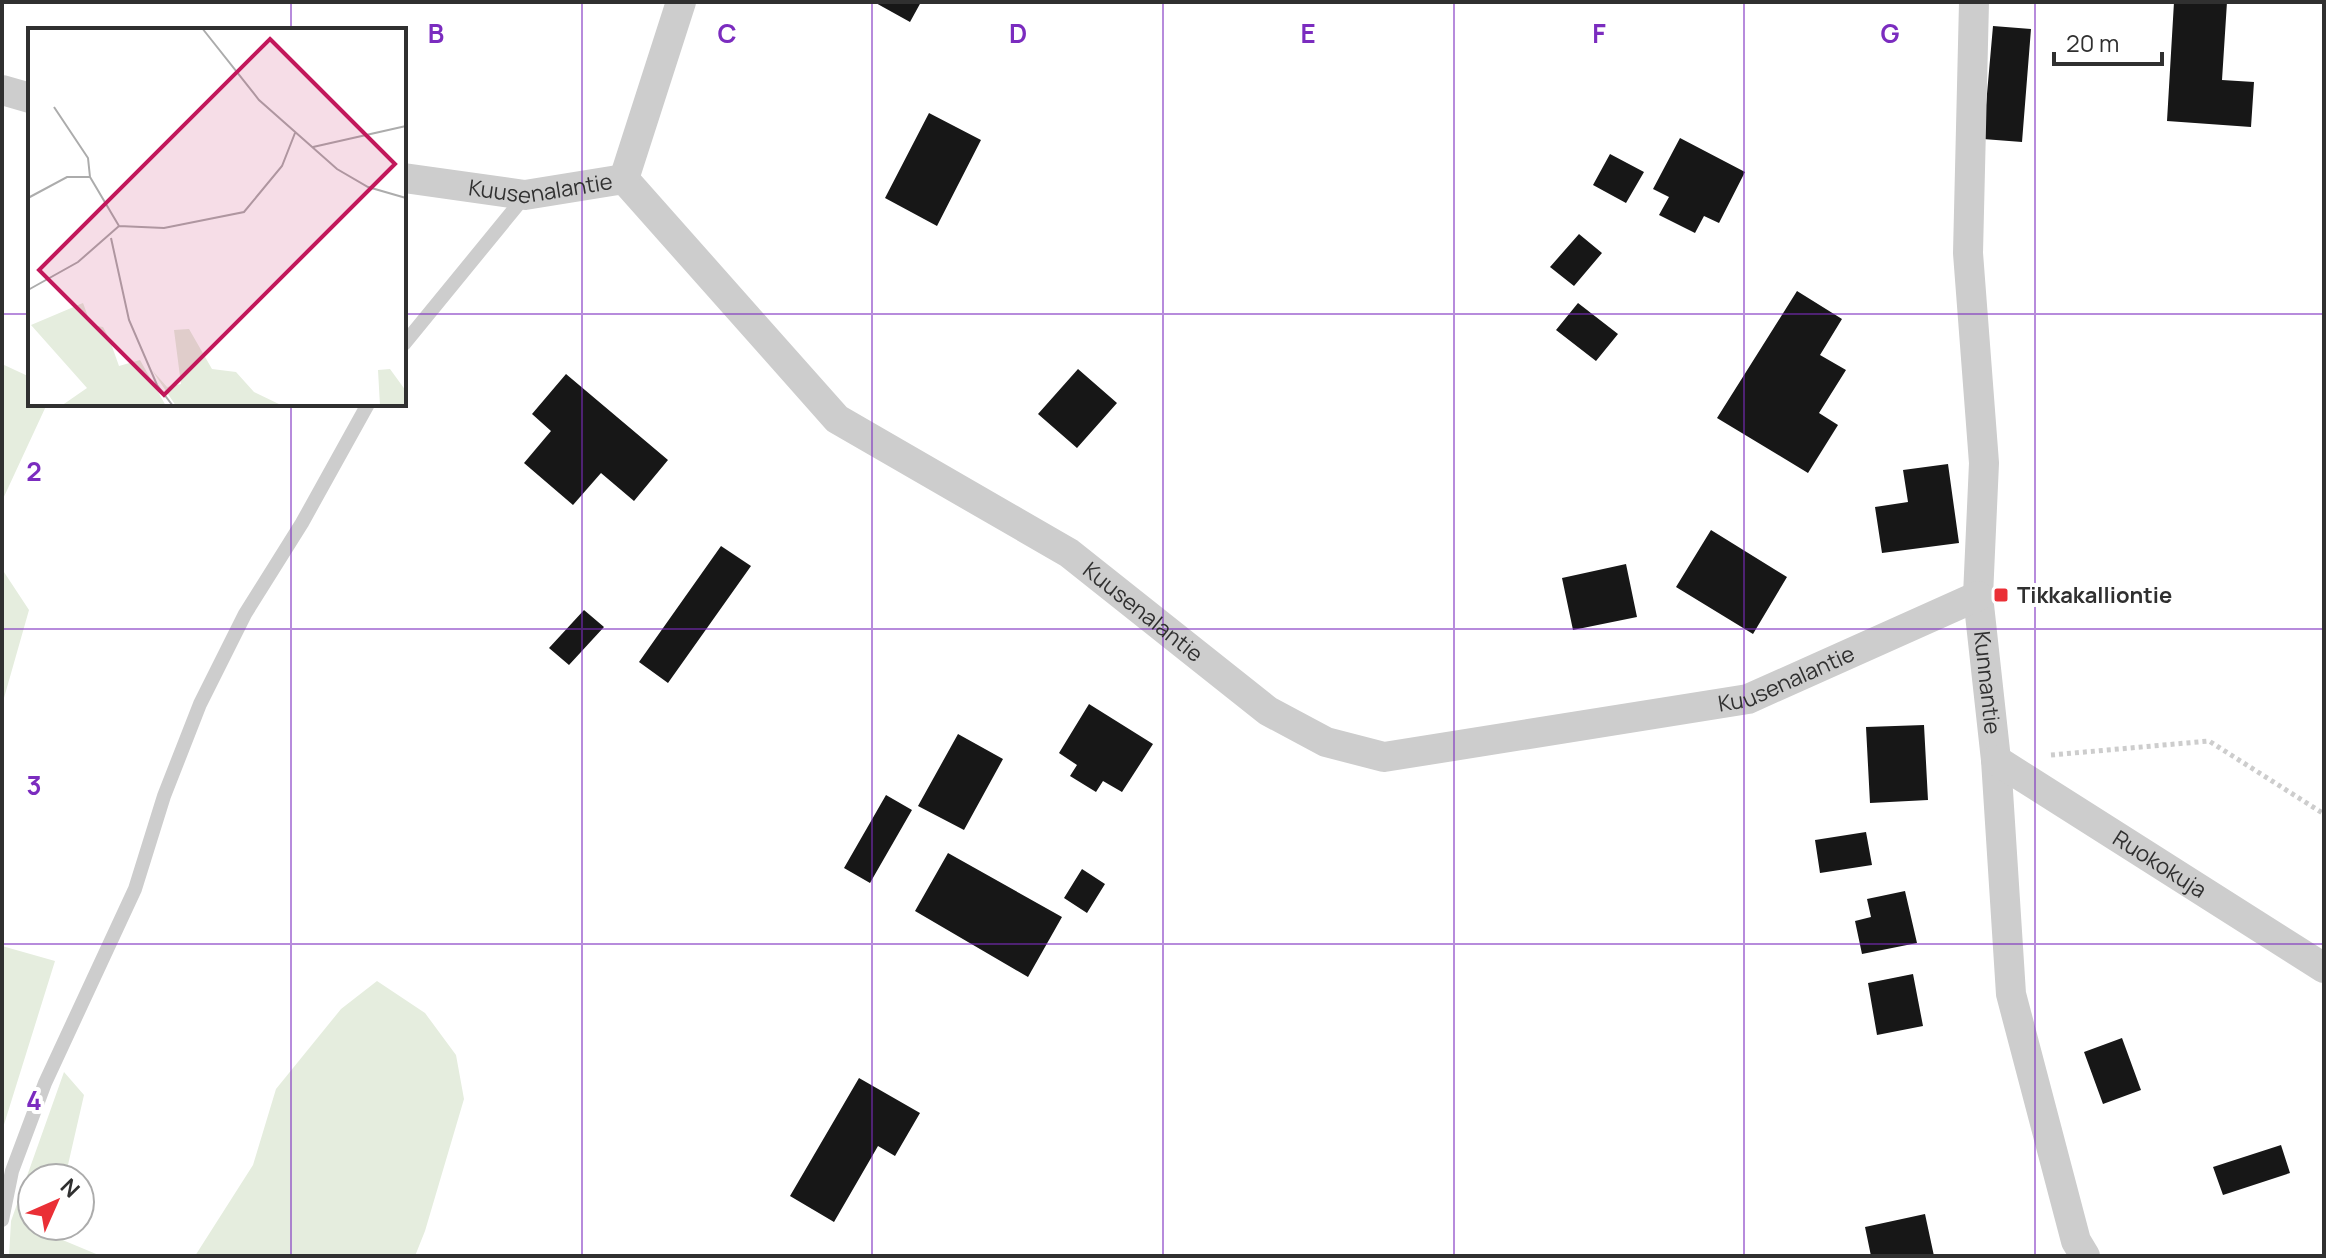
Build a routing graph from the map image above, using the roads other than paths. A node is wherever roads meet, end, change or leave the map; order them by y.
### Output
1 (681, 2) edge
2 (1974, 2) edge
3 (2, 90) edge
4 (28, 97) edge
5 (406, 178) edge
6 (624, 179) junction
7 (525, 195) junction
8 (406, 342) edge
9 (367, 406) edge
10 (1978, 596) junction
11 (1996, 760) junction
12 (2324, 968) edge
13 (2, 1220) edge
14 (2085, 1256) edge

1 - 6 street
2 - 10 street, Kunnantie
3 - 4 street
5 - 7 street, Kuusenalantie
6 - 7 street, Kuusenalantie
6 - 10 street, Kuusenalantie
7 - 8 lane
9 - 13 lane
10 - 11 street, Kunnantie
11 - 12 street, Ruokokuja
11 - 14 street, Kunnantie

